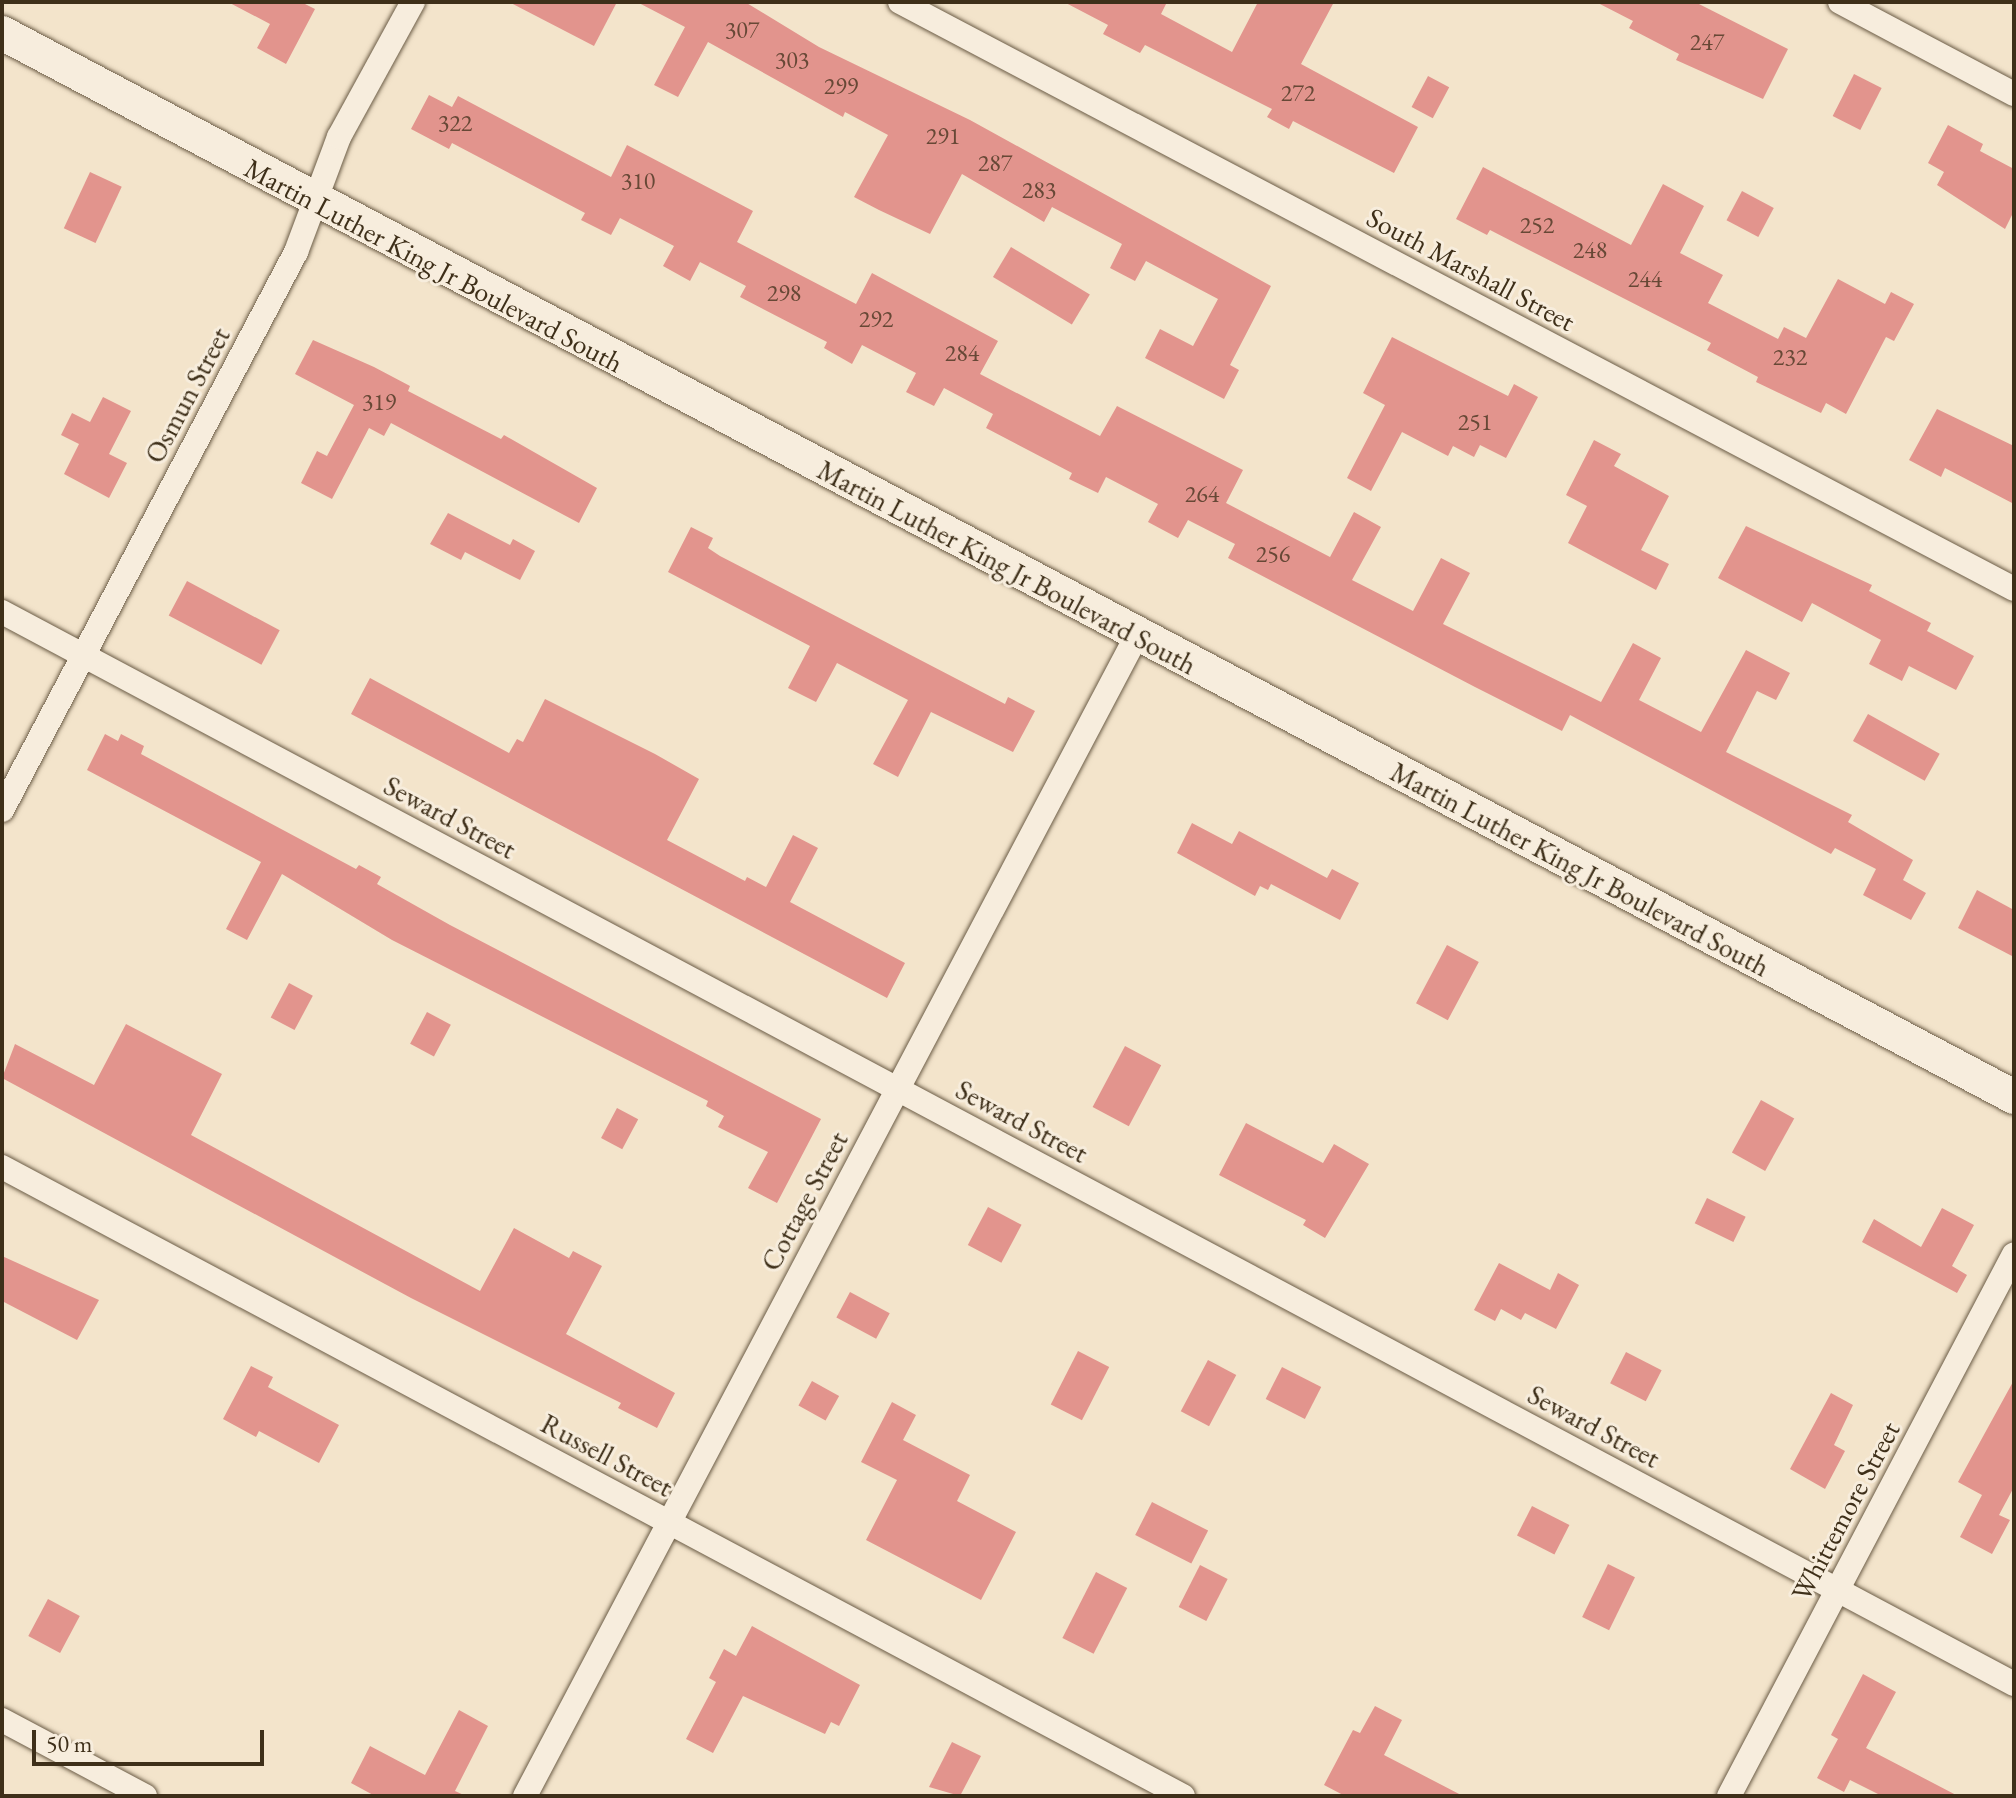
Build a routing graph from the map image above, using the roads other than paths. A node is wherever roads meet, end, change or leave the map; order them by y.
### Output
1 (413, 2) edge
2 (900, 2) edge
3 (1840, 2) edge
4 (2, 33) edge
5 (2014, 94) edge
6 (315, 202) junction
7 (2014, 589) edge
8 (2, 612) edge
9 (1137, 635) junction
10 (84, 655) junction
11 (2, 810) edge
12 (897, 1089) junction
13 (2014, 1097) edge
14 (2, 1167) edge
15 (2014, 1254) edge
16 (669, 1522) junction
17 (1838, 1590) junction
18 (2014, 1684) edge
19 (2, 1720) edge
20 (145, 1796) edge
21 (525, 1796) edge
22 (1183, 1796) edge
23 (1729, 1796) edge

1 - 6 street, Osmun Street
2 - 7 street, South Marshall Street
3 - 5 street
4 - 6 main road, Martin Luther King Jr Boulevard South
6 - 9 main road, Martin Luther King Jr Boulevard South
6 - 10 street, Osmun Street
8 - 10 street, Seward Street
9 - 12 street, Cottage Street
9 - 13 main road, Martin Luther King Jr Boulevard South
10 - 11 street, Osmun Street
10 - 12 street, Seward Street
12 - 16 street, Cottage Street
12 - 17 street, Seward Street
14 - 16 street, Russell Street
15 - 17 street, Whittemore Street
16 - 21 street, Cottage Street
16 - 22 street, Russell Street
17 - 18 street, Seward Street
17 - 23 street, Whittemore Street
19 - 20 street

